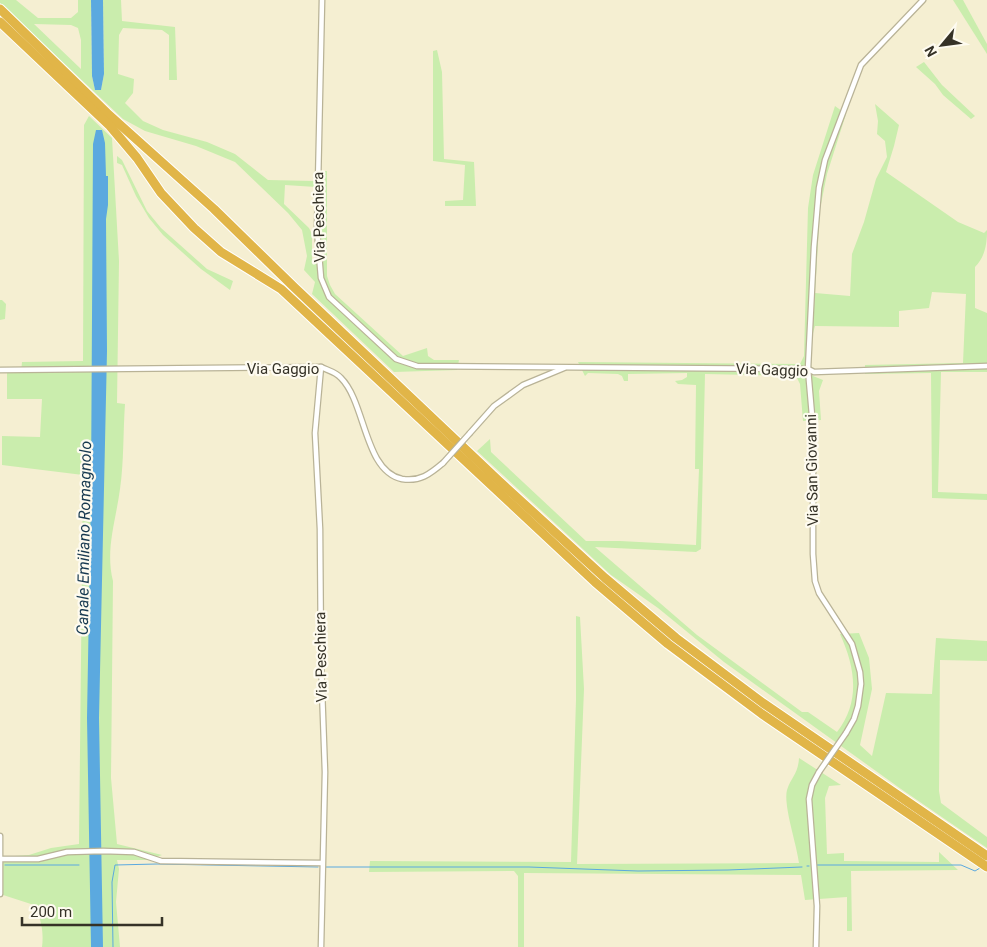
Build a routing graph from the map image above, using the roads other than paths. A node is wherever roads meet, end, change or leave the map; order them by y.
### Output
1 (322, 0) edge
2 (923, 0) edge
3 (0, 9) edge
4 (0, 22) edge
5 (987, 366) edge
6 (321, 367) junction
7 (557, 367) joint
8 (567, 367) junction
9 (808, 369) junction
10 (0, 370) edge
11 (0, 836) edge
12 (987, 856) edge
13 (0, 859) edge
14 (322, 863) junction
15 (987, 868) edge
16 (0, 894) edge
17 (321, 947) edge
18 (816, 947) edge

1 - 7 street, Via Peschiera
2 - 9 street, Via San Giovanni
3 - 12 highway
4 - 15 highway
5 - 9 street, Via Gaggio
6 - 8 street, Via Gaggio, bridge
6 - 10 street, Via Gaggio
6 - 14 street, Via Peschiera
7 - 8 street, Via Gaggio
8 - 9 street, Via Gaggio
9 - 18 street, Via San Giovanni, bridge
11 - 13 street
13 - 14 street
13 - 16 street
14 - 17 street, Via Peschiera

